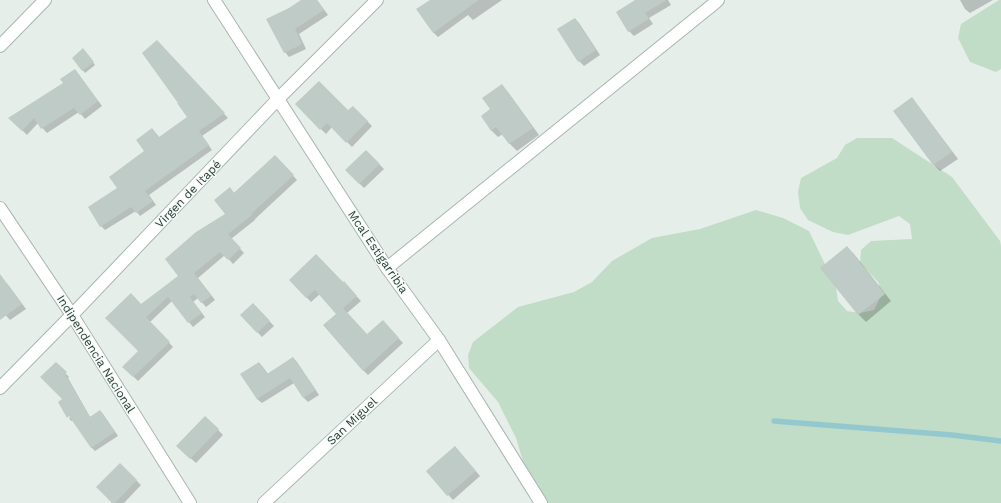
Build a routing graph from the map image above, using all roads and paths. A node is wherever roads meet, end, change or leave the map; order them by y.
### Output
1 (45, 0) edge
2 (214, 0) edge
3 (377, 0) edge
4 (718, 0) edge
5 (0, 46) edge
6 (278, 99) junction
7 (0, 208) edge
8 (386, 268) junction
9 (72, 315) junction
10 (439, 340) junction
11 (0, 388) edge
12 (190, 503) edge
13 (264, 503) edge
14 (541, 503) edge

1 - 5 street
2 - 6 street, Mcal Estigarribia
3 - 6 street, Virgen de Itapé
4 - 8 street
6 - 8 street, Mcal Estigarribia
6 - 9 street, Virgen de Itapé
7 - 9 street, Indipendencia Nacional
8 - 10 street, Mcal Estigarribia
9 - 11 street, Virgen de Itapé
9 - 12 street, Indipendencia Nacional
10 - 13 street, San Miguel
10 - 14 street, Mcal Estigarribia

